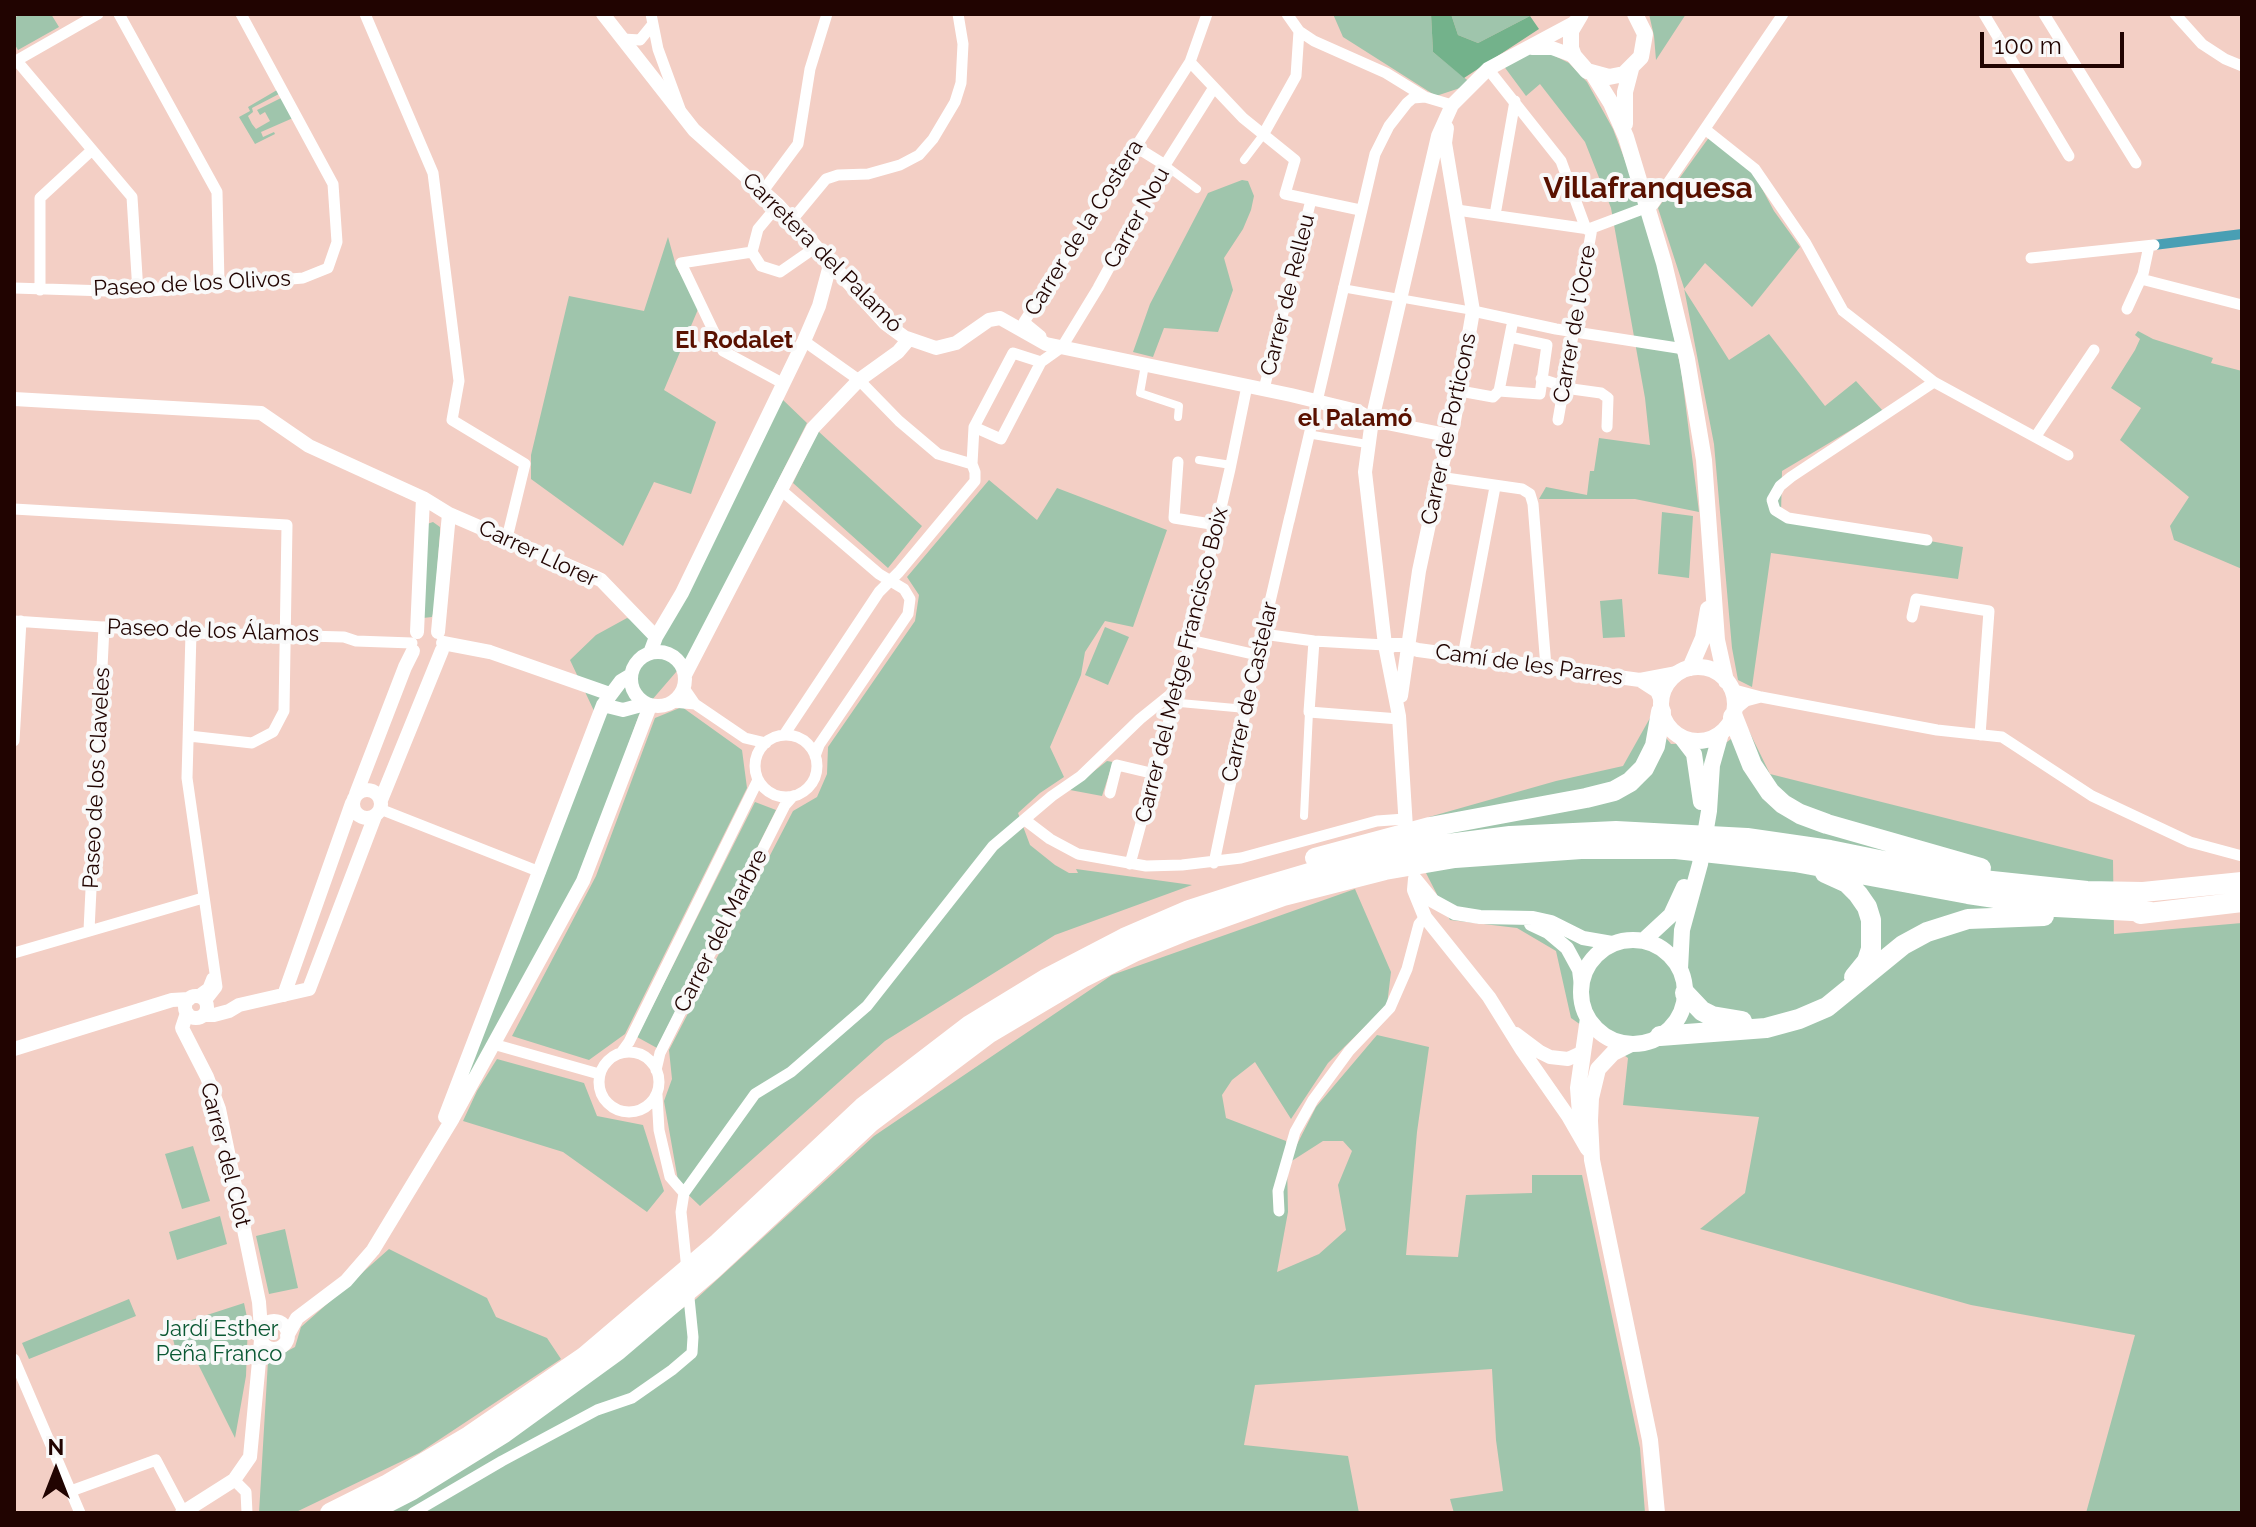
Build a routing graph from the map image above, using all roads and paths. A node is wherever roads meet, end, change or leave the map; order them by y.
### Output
1 (98, 14) edge
2 (119, 14) edge
3 (241, 14) edge
4 (365, 14) edge
5 (603, 14) edge
6 (827, 14) edge
7 (958, 14) edge
8 (1287, 14) edge
9 (1635, 14) edge
10 (1783, 14) edge
11 (1984, 14) edge
12 (2044, 14) edge
13 (2175, 14) edge
14 (1205, 15) edge
15 (1577, 18) edge
16 (652, 19) edge
17 (1299, 31) junction
18 (623, 39) junction
19 (1314, 41) junction
20 (1524, 49) junction
21 (1298, 51) junction
22 (1574, 56) junction
23 (15, 61) edge
24 (1190, 62) junction
25 (2242, 66) edge
26 (1488, 69) junction
27 (1631, 69) junction
28 (1593, 74) junction
29 (1401, 83) junction
30 (1213, 89) junction
31 (1425, 97) junction
32 (1515, 101) junction
33 (1407, 103) junction
34 (680, 109) junction
35 (1450, 111) junction
36 (1706, 130) junction
37 (1263, 135) junction
38 (1626, 137) junction
39 (1136, 147) junction
40 (92, 150) junction
41 (2069, 156) dead end
42 (1244, 160) dead end
43 (1433, 163) junction
44 (2136, 163) dead end
45 (1449, 164) junction
46 (1165, 165) junction
47 (1197, 189) dead end
48 (763, 191) junction
49 (1311, 200) junction
50 (778, 205) junction
51 (1648, 208) junction
52 (1360, 210) junction
53 (1457, 210) junction
54 (1495, 215) junction
55 (792, 220) junction
56 (1589, 228) junction
57 (816, 247) junction
58 (752, 252) junction
59 (2031, 258) dead end
60 (830, 265) junction
61 (2141, 279) junction
62 (219, 283) junction
63 (14, 288) edge
64 (1342, 288) junction
65 (40, 290) junction
66 (138, 292) junction
67 (1401, 299) junction
68 (2242, 305) edge
69 (2127, 309) dead end
70 (1473, 311) junction
71 (1513, 320) junction
72 (1574, 332) junction
73 (1510, 337) junction
74 (909, 339) junction
75 (804, 341) junction
76 (1062, 347) junction
77 (1684, 349) junction
78 (2094, 350) dead end
79 (1041, 362) junction
80 (1145, 365) junction
81 (1541, 379) junction
82 (859, 380) junction
83 (1934, 382) junction
84 (784, 384) junction
85 (1564, 384) junction
86 (1247, 386) junction
87 (1264, 389) junction
88 (1460, 391) junction
89 (1499, 391) junction
90 (14, 399) edge
91 (1315, 402) junction
92 (1178, 417) dead end
93 (1372, 420) junction
94 (1558, 420) dead end
95 (974, 427) junction
96 (1607, 427) dead end
97 (1451, 436) junction
98 (2036, 436) junction
99 (1310, 440) junction
100 (1367, 444) junction
101 (2068, 455) dead end
102 (1199, 460) dead end
103 (1178, 462) dead end
104 (972, 464) junction
105 (1231, 465) junction
106 (1439, 477) junction
107 (1495, 487) junction
108 (781, 490) junction
109 (423, 498) junction
110 (14, 509) edge
111 (449, 514) junction
112 (1217, 525) junction
113 (507, 538) junction
114 (1927, 540) dead end
115 (1713, 580) junction
116 (889, 581) junction
117 (1912, 617) dead end
118 (18, 621) edge
119 (104, 627) junction
120 (191, 633) junction
121 (1263, 634) junction
122 (285, 635) junction
123 (656, 637) junction
124 (1190, 640) junction
125 (1314, 641) junction
126 (414, 642) junction
127 (441, 642) junction
128 (650, 653) junction
129 (1400, 653) junction
130 (1257, 655) junction
131 (1463, 656) junction
132 (1546, 667) junction
133 (1684, 670) junction
134 (631, 675) junction
135 (1640, 680) junction
136 (684, 681) junction
137 (1729, 685) junction
138 (1176, 690) junction
139 (1761, 697) junction
140 (607, 700) junction
141 (673, 702) junction
142 (1180, 703) dead end
143 (695, 704) junction
144 (648, 705) junction
145 (1661, 707) junction
146 (1246, 709) junction
147 (1309, 712) junction
148 (1399, 718) junction
149 (1729, 720) junction
150 (784, 735) junction
151 (1980, 735) junction
152 (189, 736) junction
153 (1681, 737) junction
154 (745, 738) junction
155 (14, 741) edge
156 (766, 743) junction
157 (815, 756) junction
158 (756, 758) junction
159 (1155, 774) junction
160 (758, 780) junction
161 (1110, 793) dead end
162 (793, 796) junction
163 (354, 799) junction
164 (379, 808) junction
165 (1304, 816) dead end
166 (1025, 820) junction
167 (1406, 823) joint
168 (1432, 844) junction
169 (1746, 846) junction
170 (1382, 855) junction
171 (2242, 856) edge
172 (1795, 862) junction
173 (1214, 863) junction
174 (1130, 864) junction
175 (540, 872) junction
176 (2242, 882) edge
177 (2026, 886) junction
178 (203, 898) junction
179 (2242, 902) edge
180 (2151, 912) junction
181 (1455, 913) junction
182 (1425, 917) junction
183 (1515, 919) junction
184 (89, 930) junction
185 (1440, 936) junction
186 (1644, 940) junction
187 (1612, 943) junction
188 (14, 953) edge
189 (1680, 969) junction
190 (214, 973) junction
191 (1581, 986) junction
192 (217, 987) junction
193 (1685, 993) junction
194 (284, 995) junction
195 (164, 1006) junction
196 (233, 1006) junction
197 (194, 1012) junction
198 (1588, 1018) junction
199 (1512, 1030) junction
200 (1660, 1036) junction
201 (493, 1044) junction
202 (1631, 1044) junction
203 (14, 1049) edge
204 (1583, 1052) junction
205 (621, 1053) junction
206 (656, 1070) junction
207 (599, 1074) junction
208 (657, 1094) junction
209 (636, 1112) junction
210 (659, 1130) junction
211 (433, 1147) junction
212 (1589, 1155) junction
213 (684, 1193) junction
214 (1279, 1211) dead end
215 (259, 1302) junction
216 (281, 1326) junction
217 (261, 1334) junction
218 (1632, 1342) junction
219 (274, 1349) junction
220 (14, 1359) edge
221 (257, 1368) junction
222 (16, 1372) edge
223 (234, 1480) junction
224 (71, 1491) junction
225 (80, 1513) edge
226 (183, 1513) edge
227 (247, 1513) edge
228 (330, 1513) edge
229 (367, 1513) edge
230 (413, 1513) edge
231 (1657, 1513) edge
232 (1665, 1513) edge

1 - 23 street
2 - 62 street
3 - 62 street, Paseo de los Olivos
4 - 113 street
5 - 18 street, Carretera del Palamó
6 - 48 street
7 - 55 street
8 - 17 street
9 - 27 main road
10 - 36 street
11 - 41 street
12 - 44 street
13 - 25 street
14 - 24 street, Carrer de la Costera
15 - 20 street
15 - 22 main road
16 - 18 street
16 - 34 street
17 - 19 street
17 - 21 street
18 - 34 street, Carretera del Palamó
19 - 21 street
19 - 29 street
20 - 22 street
20 - 26 street
21 - 37 street
22 - 28 main road
23 - 40 street
24 - 30 street
24 - 39 street, Carrer de la Costera
26 - 32 street, Carrer de l'Ocre
26 - 35 street
27 - 28 main road
27 - 38 main road
28 - 38 main road
29 - 31 street
29 - 33 street
30 - 37 street
30 - 46 street, Carrer Nou
31 - 33 street
31 - 35 street
32 - 54 street
32 - 56 street, Carrer de l'Ocre
33 - 52 street, Carrer de Castelar
34 - 48 street, Carretera del Palamó
35 - 43 street
35 - 45 street, Carrer de Porticons
36 - 51 street
36 - 83 street
37 - 42 street
37 - 49 street
38 - 51 main road
39 - 46 street
39 - 76 street, Carrer de la Costera
40 - 65 street
40 - 66 street
43 - 45 street
43 - 67 street
45 - 53 street, Carrer de Porticons
46 - 47 street
46 - 76 street, Carrer Nou
48 - 50 street, Carretera del Palamó
49 - 52 street
49 - 87 street, Carrer de Relleu
50 - 55 street, Carretera del Palamó
50 - 58 street
51 - 56 street
51 - 77 main road
52 - 64 street, Carrer de Castelar
53 - 54 street
53 - 70 street, Carrer de Porticons
54 - 56 street
55 - 57 street, Carretera del Palamó
56 - 72 street, Carrer de l'Ocre
57 - 58 street
57 - 60 street, Carretera del Palamó
58 - 84 street
59 - 61 street
60 - 74 street, Carretera del Palamó
60 - 75 street
61 - 68 street
61 - 69 street
62 - 66 street, Paseo de los Olivos
63 - 65 street, Paseo de los Olivos
64 - 67 street
64 - 91 street, Carrer de Castelar
65 - 66 street, Paseo de los Olivos
67 - 70 street
67 - 93 street
70 - 71 street
70 - 88 street, Carrer de Porticons
71 - 72 street
71 - 73 street
72 - 77 street
72 - 85 street, Carrer de l'Ocre
73 - 81 street
73 - 89 street
74 - 76 street, Carretera del Palamó
74 - 82 street
75 - 82 street
75 - 84 street
76 - 79 street
76 - 80 street
77 - 115 main road
78 - 98 street
79 - 95 street
79 - 95 street
80 - 86 street
80 - 92 street
81 - 85 street
81 - 89 street
82 - 104 street
82 - 108 street
83 - 98 street
83 - 114 street
84 - 123 street
85 - 94 street, Carrer de l'Ocre
85 - 96 street
86 - 87 street
86 - 105 street, Carrer del Metge Francisco Boix
87 - 91 street
88 - 89 street
88 - 97 street, Carrer de Porticons
90 - 109 street, Carrer Llorer
91 - 93 street
91 - 99 street, Carrer de Castelar
93 - 97 street
93 - 100 street
95 - 104 street
97 - 106 street, Carrer de Porticons
98 - 101 street
99 - 100 street
99 - 121 street, Carrer de Castelar
100 - 129 street
102 - 105 street
103 - 112 street
104 - 116 street
105 - 112 street, Carrer del Metge Francisco Boix
106 - 107 street
106 - 129 street, Carrer de Porticons
107 - 131 street
107 - 132 street
108 - 116 street
108 - 136 street
109 - 111 street, Carrer Llorer
109 - 126 street
110 - 122 street
111 - 113 street, Carrer Llorer
111 - 127 street
112 - 124 street, Carrer del Metge Francisco Boix
113 - 123 street, Carrer Llorer
115 - 133 main road
115 - 137 main road
116 - 150 street
116 - 157 street
117 - 151 street
118 - 119 street, Paseo de los Álamos
118 - 155 street
119 - 120 street, Paseo de los Álamos
119 - 184 street, Paseo de los Claveles
120 - 122 street, Paseo de los Álamos
120 - 152 street
121 - 125 street
121 - 130 street, Carrer de Castelar
122 - 126 street, Paseo de los Álamos
122 - 152 street
123 - 128 street
124 - 130 street
124 - 138 street, Carrer del Metge Francisco Boix
125 - 129 street
125 - 147 street
126 - 127 street
126 - 127 street
126 - 163 street
127 - 140 street
127 - 164 street
128 - 134 street
128 - 136 street
129 - 131 street, Camí de les Parres
129 - 148 street
130 - 146 street, Carrer de Castelar
131 - 132 street, Camí de les Parres
132 - 135 street, Camí de les Parres
133 - 135 street, Camí de les Parres
133 - 137 main road
133 - 145 main road
134 - 140 street
134 - 144 street
135 - 145 street, Camí de les Parres
136 - 141 street
136 - 143 street
137 - 139 street
137 - 149 main road
138 - 159 street, Carrer del Metge Francisco Boix
138 - 166 street
139 - 149 street
139 - 151 street
140 - 144 street
140 - 175 street
141 - 143 street
141 - 144 street
142 - 146 street
143 - 154 street
144 - 201 street
145 - 153 main road
145 - 168 highway
146 - 173 street, Carrer de Castelar
147 - 148 street
147 - 165 street
148 - 167 street
149 - 153 main road
149 - 177 highway
149 - 189 main road
150 - 156 street
150 - 157 street
151 - 171 street
152 - 178 street
153 - 186 main road
154 - 156 street
154 - 158 street
156 - 158 street
157 - 162 street
158 - 160 street
159 - 161 street
159 - 174 street, Carrer del Metge Francisco Boix
160 - 162 street
160 - 205 street, Carrer del Marbre
162 - 206 street, Carrer del Marbre
163 - 164 street
163 - 164 street
163 - 194 street
164 - 175 street
164 - 194 street
166 - 174 street
166 - 213 street
167 - 173 street
168 - 169 highway
168 - 170 highway
168 - 170 highway
169 - 172 highway
169 - 177 highway
170 - 228 highway
170 - 229 highway
172 - 180 highway
172 - 193 highway
173 - 174 street
175 - 211 street
176 - 177 highway
178 - 184 street
178 - 190 street
179 - 180 highway
180 - 200 highway
181 - 182 street
181 - 183 street
181 - 185 street
182 - 185 street
182 - 214 street
183 - 187 street
183 - 191 street
184 - 188 street
185 - 199 street
186 - 187 main road
186 - 189 main road
187 - 191 main road
189 - 193 main road
190 - 192 street
190 - 197 street
191 - 198 main road
192 - 196 street
192 - 197 street
193 - 200 main road
194 - 196 street
195 - 197 street, Carrer del Clot
195 - 197 street
195 - 203 street
196 - 197 street
197 - 215 street, Carrer del Clot
198 - 202 main road
198 - 204 main road
199 - 204 street
199 - 212 street
200 - 202 main road
201 - 207 street
201 - 211 street
202 - 212 main road
204 - 212 main road
205 - 206 street
205 - 207 street
206 - 208 street
207 - 209 street
208 - 209 street
208 - 210 street
209 - 210 street
210 - 213 street
211 - 216 street
212 - 218 main road
213 - 230 street
215 - 216 street, Carrer del Clot
215 - 217 street, Carrer del Clot
216 - 217 street
216 - 219 street
217 - 219 street
217 - 221 street, Carrer del Clot
218 - 231 main road
218 - 232 main road
219 - 221 street
220 - 222 street
221 - 223 street, Carrer del Clot
222 - 224 street
223 - 226 street
223 - 227 street
224 - 225 street
224 - 226 street

